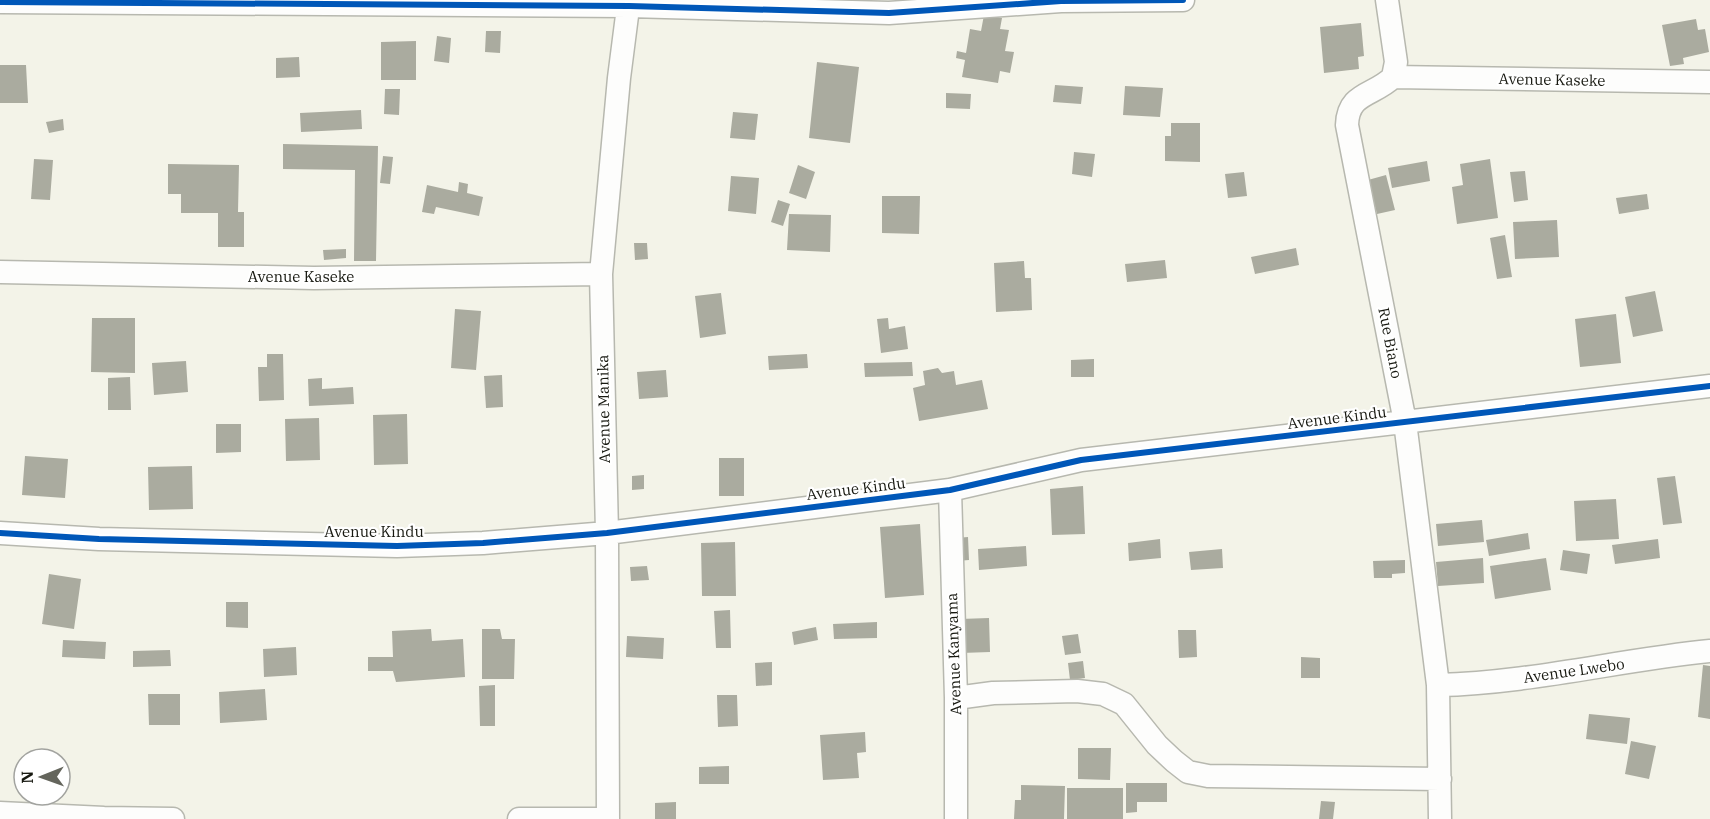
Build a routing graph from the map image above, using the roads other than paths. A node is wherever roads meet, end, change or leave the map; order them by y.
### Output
1 (1183, 0) edge
2 (1387, 0) edge
3 (0, 2) edge
4 (629, 3) edge
5 (1393, 77) junction
6 (1710, 82) edge
7 (0, 272) edge
8 (601, 274) junction
9 (1710, 386) edge
10 (1405, 422) junction
11 (950, 490) junction
12 (0, 533) edge
13 (607, 533) junction
14 (1710, 651) edge
15 (1438, 685) junction
16 (956, 698) junction
17 (1440, 779) junction
18 (1, 815) edge
19 (173, 819) edge
20 (519, 819) edge
21 (608, 819) edge
22 (956, 819) edge
23 (1440, 819) edge

1 - 4 street
2 - 5 street
3 - 4 street
4 - 8 street, Avenue Manika
5 - 6 street, Avenue Kaseke
5 - 10 street, Rue Biano
7 - 8 street, Avenue Kaseke
8 - 13 street, Avenue Manika
9 - 10 street, Avenue Kindu
10 - 11 street, Avenue Kindu
10 - 15 street, Rue Biano
11 - 13 street, Avenue Kindu
11 - 16 street, Avenue Kanyama
12 - 13 street, Avenue Kindu
13 - 21 street, Avenue Manika
14 - 15 street, Avenue Lwebo
15 - 17 street, Rue Biano
16 - 17 street
16 - 22 street, Avenue Kanyama
17 - 23 street, Rue Biano
18 - 19 street
20 - 21 street

